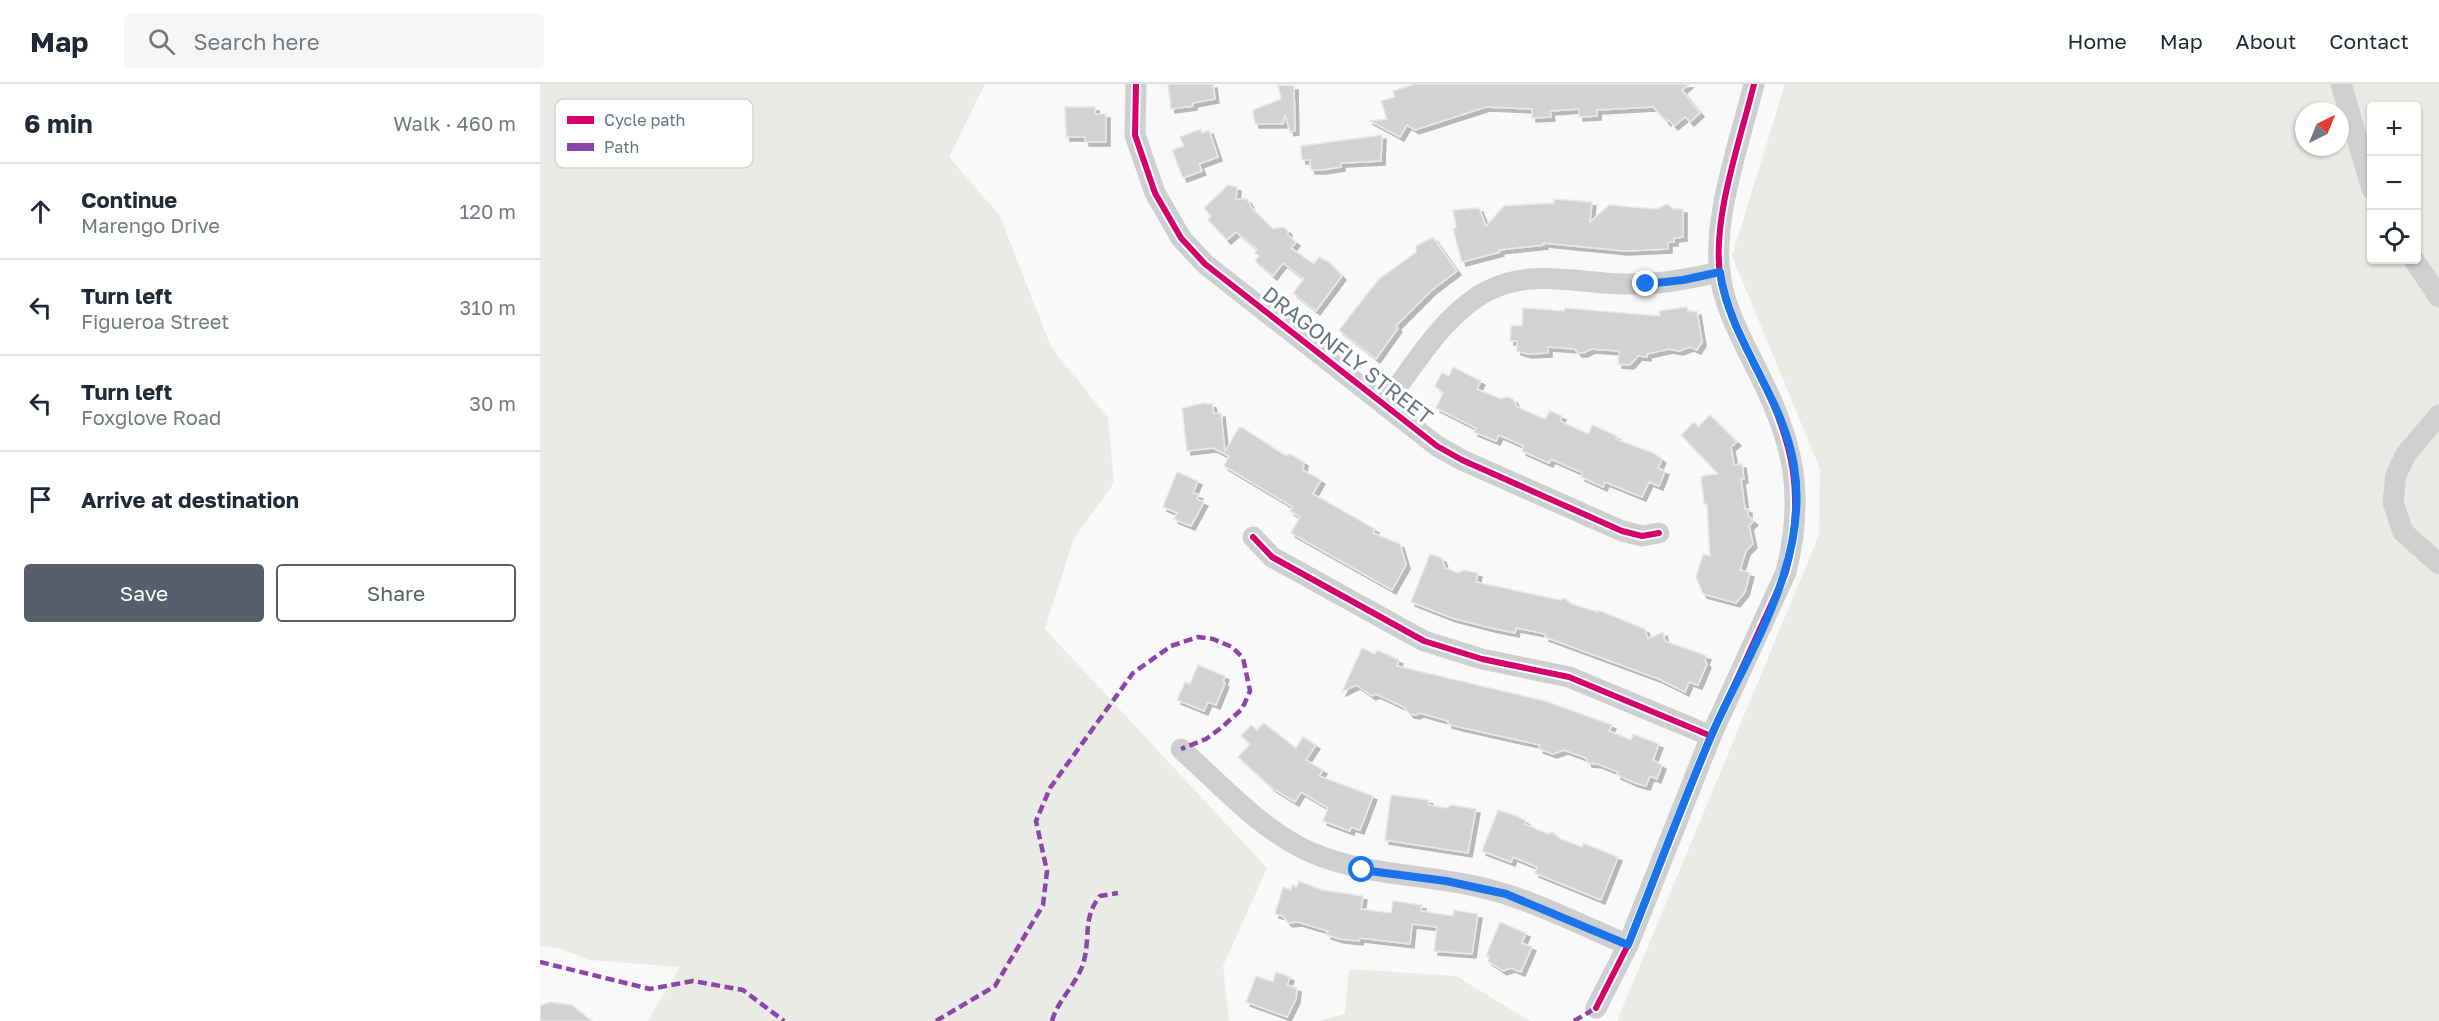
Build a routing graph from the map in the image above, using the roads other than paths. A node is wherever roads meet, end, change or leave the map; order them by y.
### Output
1 (1136, 84) edge
2 (1754, 84) edge
3 (2341, 84) edge
4 (2367, 172) edge
5 (2417, 264) edge
6 (1720, 272) junction
7 (2439, 297) edge
8 (1384, 405) junction
9 (2439, 415) edge
10 (1659, 533) dead end
11 (1253, 537) dead end
12 (2439, 564) edge
13 (1711, 736) junction
14 (1181, 749) dead end
15 (1628, 945) junction
16 (1596, 1008) dead end

1 - 8 street, DRAGONFLY STREET
2 - 6 street
3 - 4 street
5 - 7 street
6 - 8 street
6 - 13 street
8 - 10 street, DRAGONFLY STREET
9 - 12 street
11 - 13 street
13 - 15 street
14 - 15 street
15 - 16 street

